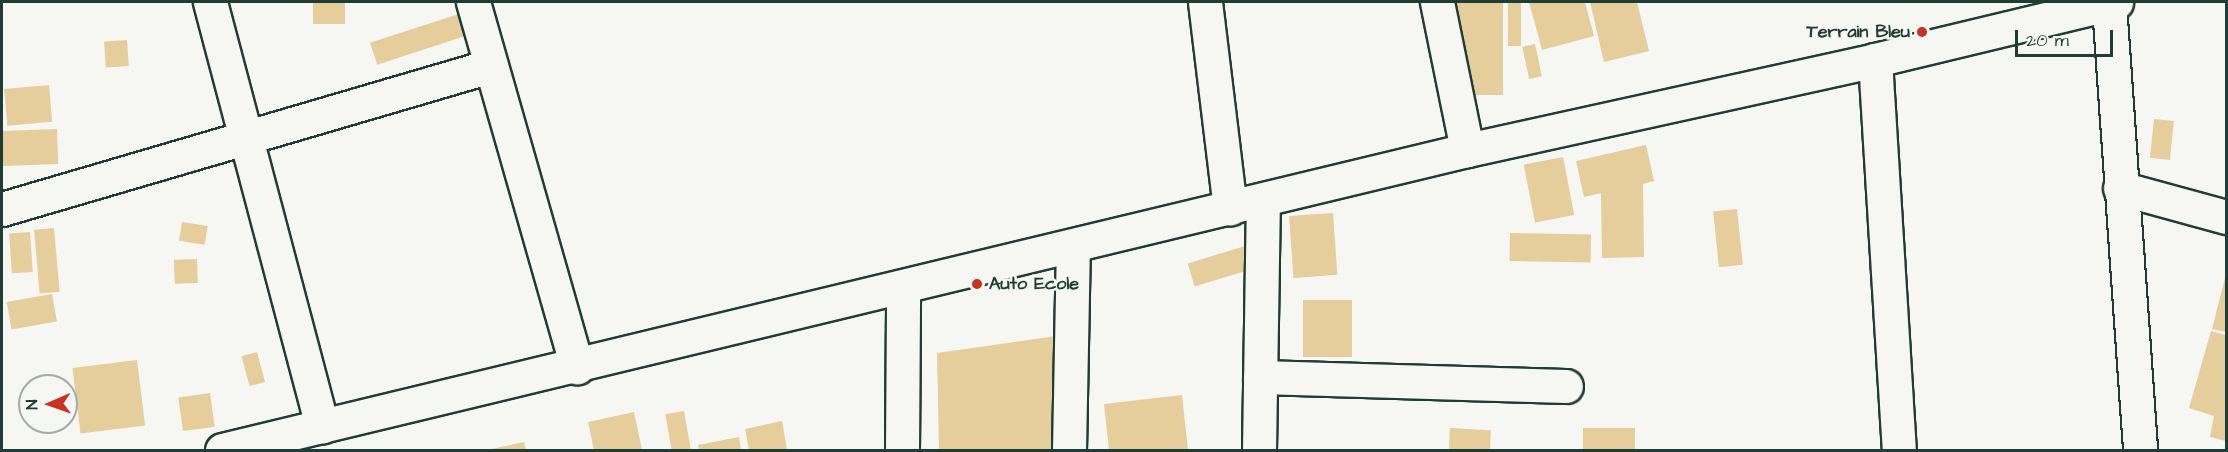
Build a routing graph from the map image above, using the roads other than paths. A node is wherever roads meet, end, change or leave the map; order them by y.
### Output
1 (210, 2) edge
2 (474, 2) edge
3 (1205, 2) edge
4 (1437, 2) edge
5 (2113, 3) edge
6 (1875, 60) junction
7 (490, 66) junction
8 (246, 138) junction
9 (1467, 150) junction
10 (2120, 188) junction
11 (1263, 200) junction
12 (1230, 208) junction
13 (2, 209) edge
14 (2226, 217) edge
15 (1073, 246) junction
16 (903, 287) junction
17 (577, 367) junction
18 (1260, 377) junction
19 (1566, 386) dead end
20 (322, 426) junction
21 (222, 450) edge
22 (902, 450) edge
23 (1069, 450) edge
24 (1259, 450) edge
25 (1899, 450) edge
26 (2140, 450) edge

1 - 8 street
2 - 7 street
3 - 12 street
4 - 9 street
5 - 6 street
5 - 10 street
6 - 9 street
6 - 25 street
7 - 8 street
7 - 17 street
8 - 13 street
8 - 20 street
9 - 11 street
10 - 14 street
10 - 26 street
11 - 12 street
11 - 18 street
12 - 15 street
15 - 16 street
15 - 23 street
16 - 17 street
16 - 22 street
17 - 20 street
18 - 19 street
18 - 24 street
20 - 21 street

